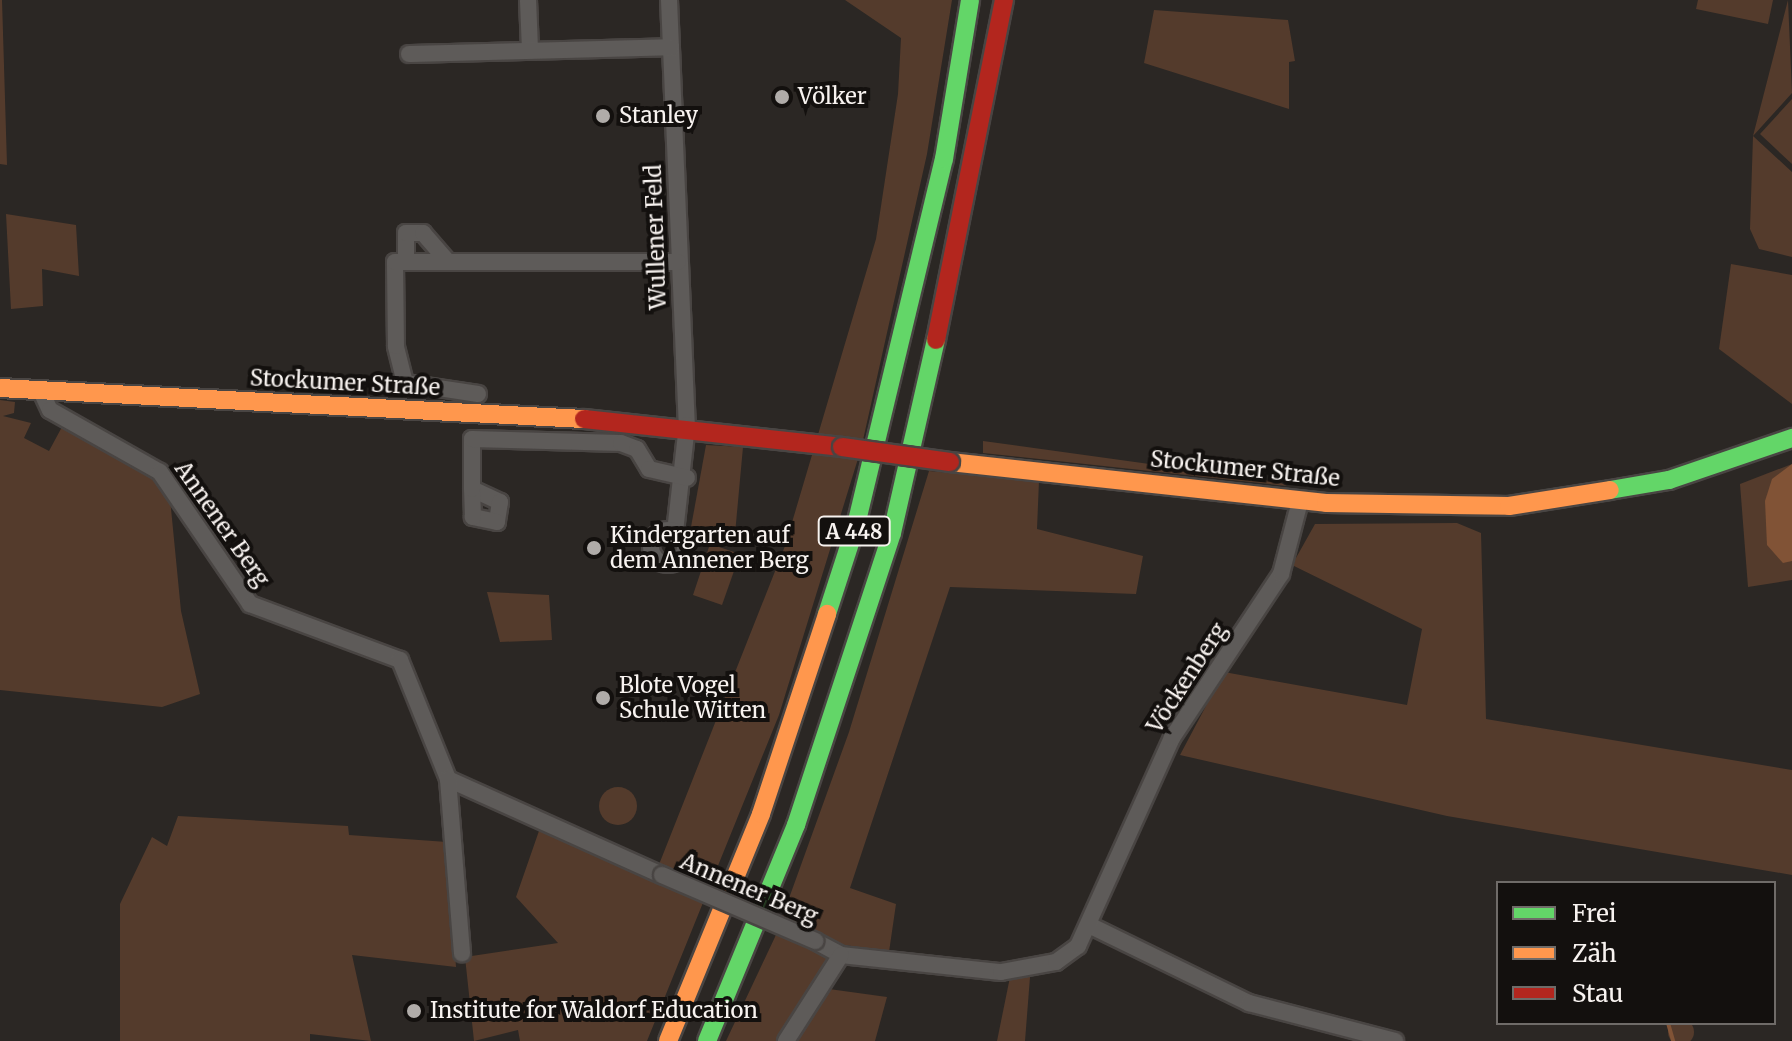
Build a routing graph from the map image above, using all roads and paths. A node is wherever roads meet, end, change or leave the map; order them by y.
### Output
1 (528, 0) edge
2 (669, 0) edge
3 (970, 0) edge
4 (1004, 0) edge
5 (671, 47) junction
6 (530, 50) junction
7 (409, 54) dead end
8 (447, 261) junction
9 (406, 262) junction
10 (678, 262) junction
11 (0, 388) edge
12 (41, 391) junction
13 (478, 394) dead end
14 (687, 425) junction
15 (1792, 438) edge
16 (687, 478) junction
17 (472, 489) dead end
18 (1300, 501) junction
19 (675, 532) dead end
20 (448, 779) junction
21 (1091, 926) junction
22 (462, 953) dead end
23 (841, 955) junction
24 (1001, 972) joint
25 (668, 1041) edge
26 (707, 1041) edge
27 (786, 1041) edge
28 (1395, 1041) edge

1 - 6 street
2 - 5 street, Wullener Feld
3 - 25 main road, A 448
4 - 26 main road, A 448
5 - 6 street
5 - 10 street, Wullener Feld
6 - 7 street
8 - 9 street
8 - 9 street
8 - 10 street
9 - 13 street
10 - 14 street, Wullener Feld
11 - 12 main road, Stockumer Straße
12 - 14 main road, Stockumer Straße
12 - 20 street, Annener Berg
14 - 16 street
14 - 18 main road, Stockumer Straße, bridge
15 - 18 main road, Stockumer Straße
16 - 17 street
16 - 19 street
18 - 21 street, Vöckenberg
20 - 22 street, Annener Berg
20 - 23 street, Annener Berg, bridge
21 - 24 street, Vöckenberg
21 - 28 street
23 - 24 street, Annener Berg
23 - 27 street

